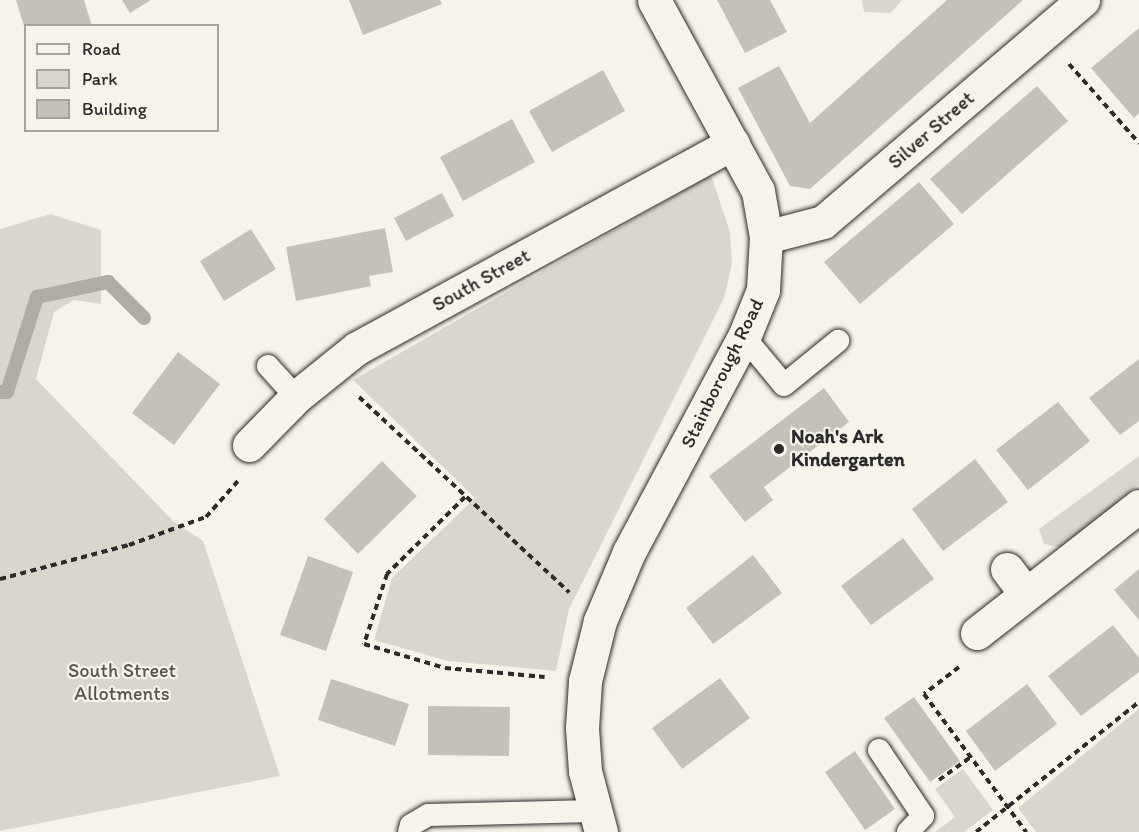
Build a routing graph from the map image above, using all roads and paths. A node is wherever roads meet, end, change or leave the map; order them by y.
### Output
1 (654, 0) edge
2 (1083, 0) edge
3 (1043, 33) junction
4 (733, 143) junction
5 (1139, 143) edge
6 (766, 237) junction
7 (744, 337) junction
8 (838, 341) dead end
9 (268, 366) dead end
10 (327, 369) junction
11 (296, 396) junction
12 (249, 445) joint
13 (465, 497) junction
14 (1139, 506) edge
15 (1006, 569) dead end
16 (0, 579) edge
17 (1026, 594) junction
18 (600, 621) junction
19 (977, 633) joint
20 (585, 681) junction
21 (1139, 702) edge
22 (879, 750) dead end
23 (971, 757) junction
24 (914, 798) junction
25 (1008, 808) junction
26 (597, 821) edge
27 (409, 832) edge
28 (908, 832) edge
29 (976, 832) edge
30 (1026, 832) edge

1 - 4 street, Stainborough Road
2 - 3 street, Silver Street
3 - 5 path
3 - 6 street, Silver Street
4 - 6 street, Stainborough Road
4 - 10 street, South Street
6 - 7 street, Stainborough Road
7 - 8 lane
7 - 18 street, Stainborough Road
9 - 11 lane
10 - 11 street, South Street
10 - 13 path
11 - 12 street, South Street
12 - 16 path
13 - 18 path
13 - 20 path
14 - 17 street
15 - 17 street
17 - 19 street
18 - 20 street, Stainborough Road
19 - 23 path
20 - 26 street, Stainborough Road
21 - 25 path
22 - 24 lane
23 - 24 path
23 - 25 path
24 - 28 lane
25 - 29 path
25 - 30 path
26 - 27 lane

